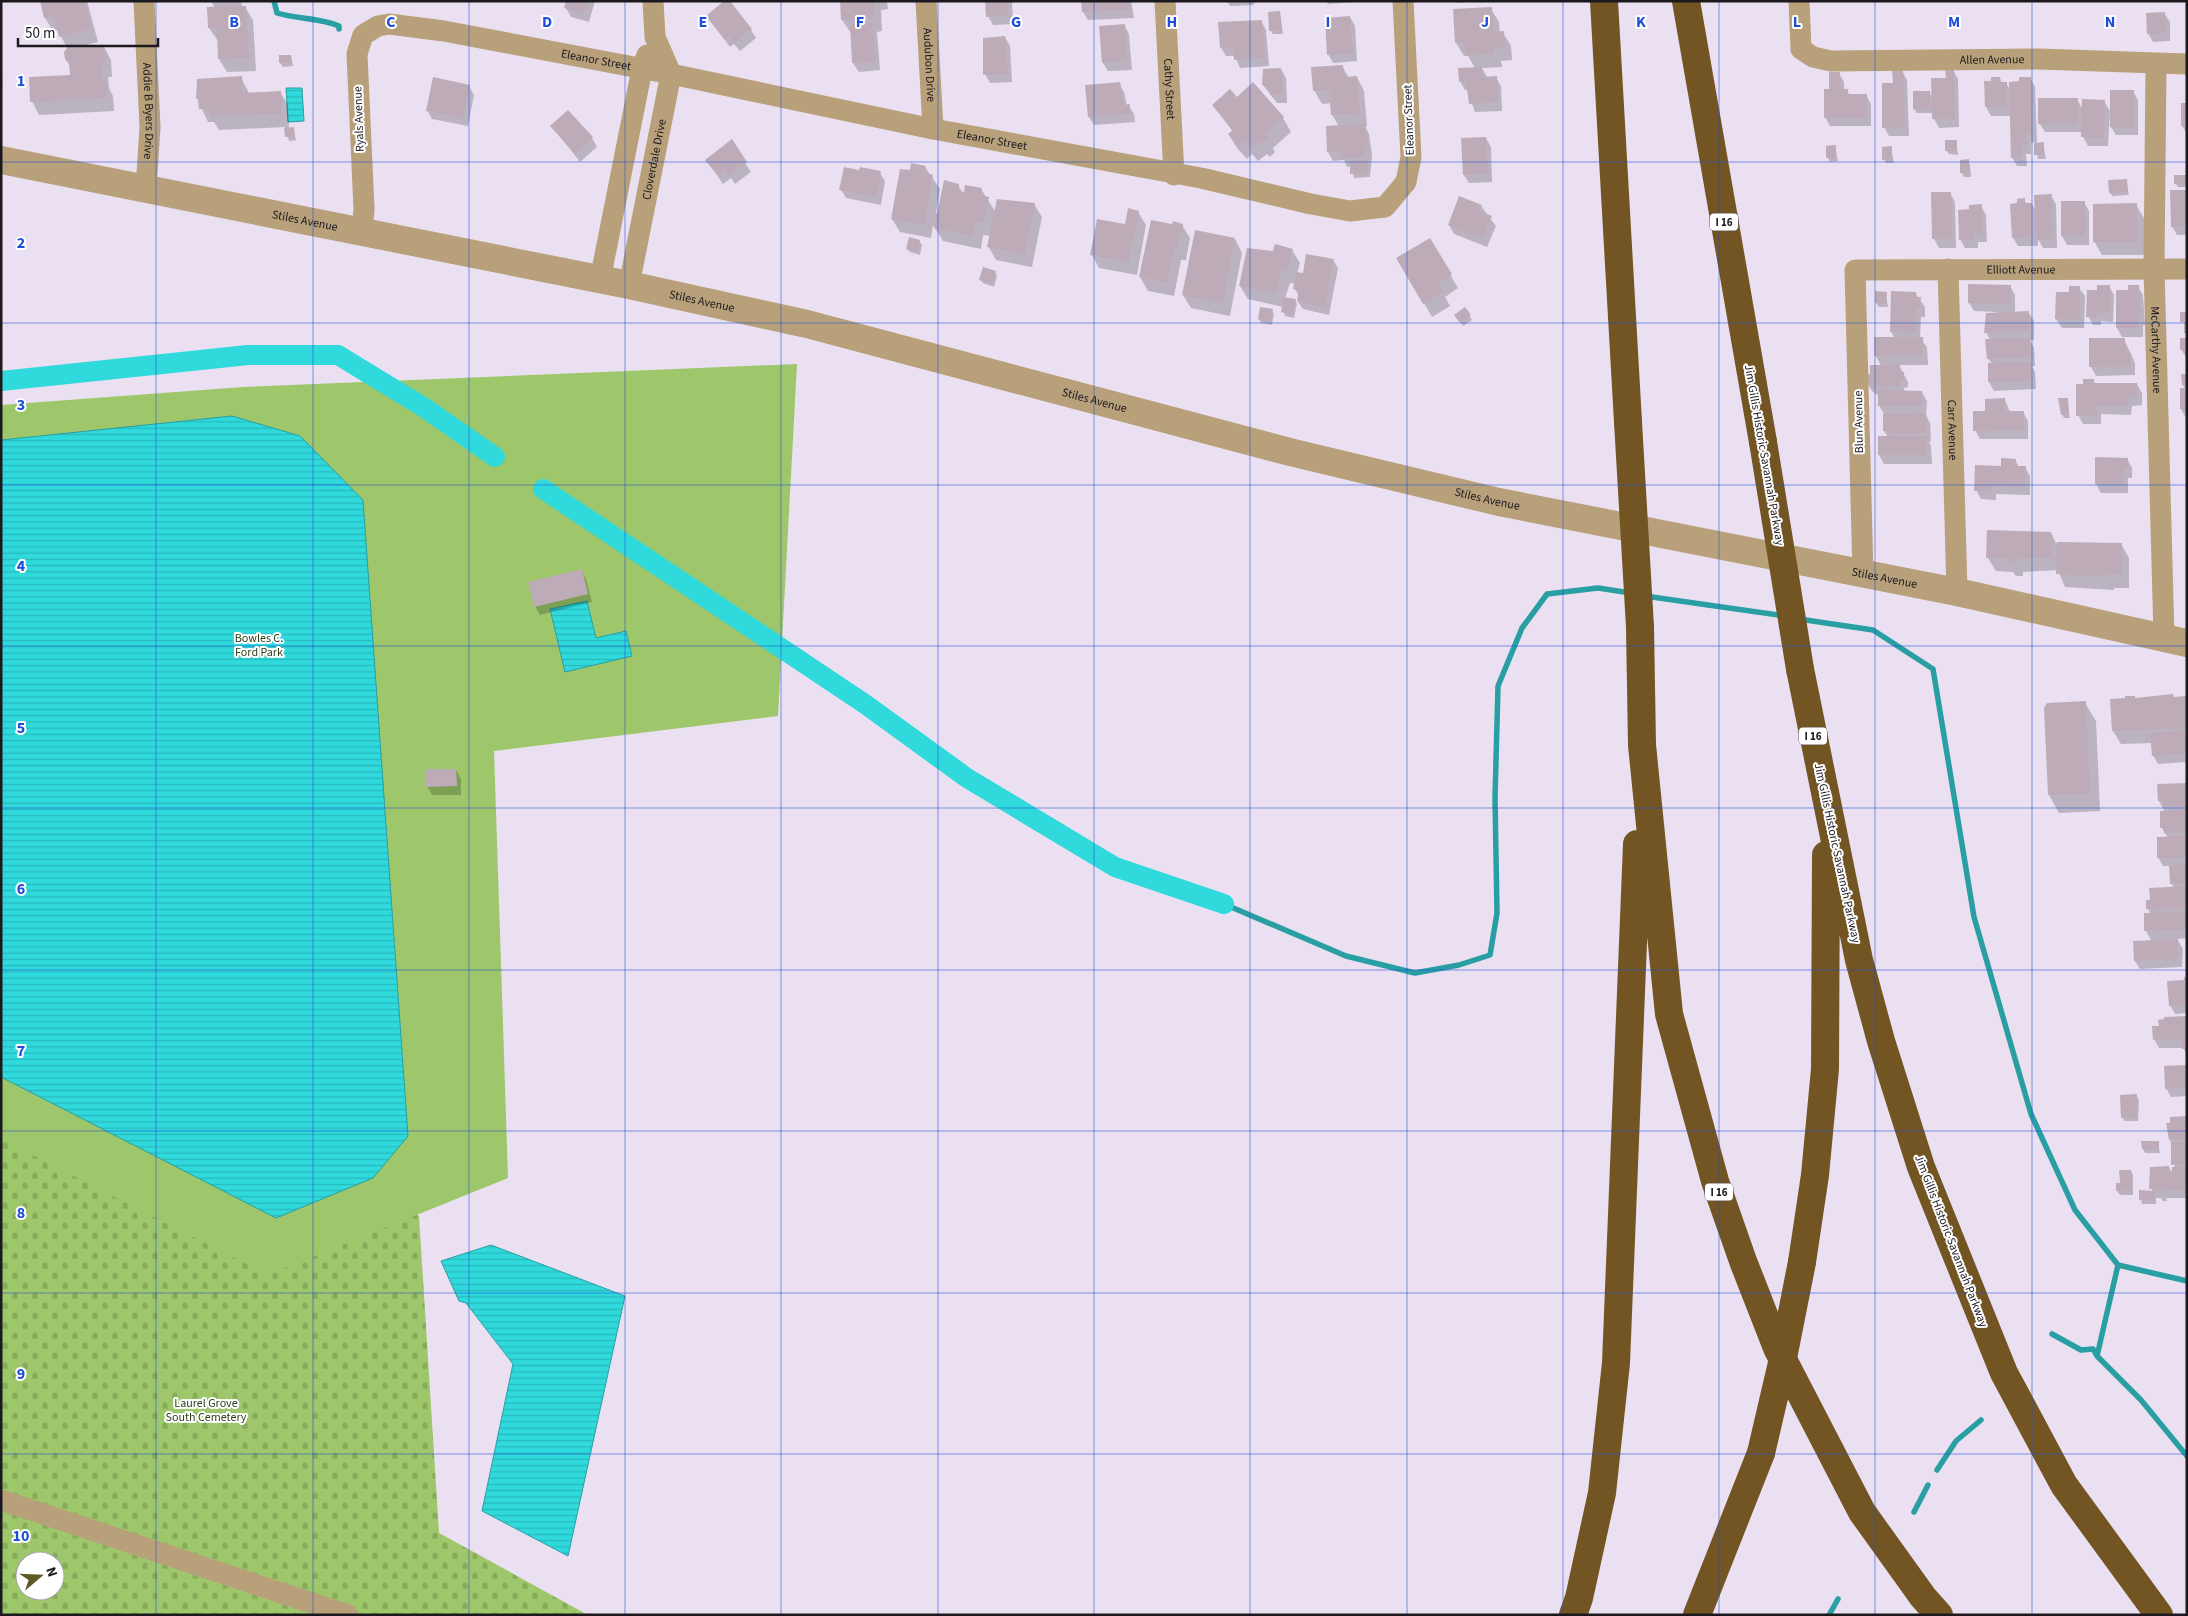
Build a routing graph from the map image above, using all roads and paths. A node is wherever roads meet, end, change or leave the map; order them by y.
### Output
1 (144, 1) edge
2 (653, 1) edge
3 (926, 1) edge
4 (1165, 1) edge
5 (1403, 1) edge
6 (1604, 1) edge
7 (1686, 1) edge
8 (1798, 1) edge
9 (389, 24) joint
10 (655, 37) junction
11 (2156, 64) junction
12 (2187, 64) edge
13 (642, 69) junction
14 (671, 74) junction
15 (933, 129) junction
16 (1, 160) edge
17 (1174, 175) junction
18 (146, 189) junction
19 (362, 233) junction
20 (1948, 269) junction
21 (2154, 269) junction
22 (2187, 269) edge
23 (1855, 270) joint
24 (600, 280) junction
25 (629, 285) junction
26 (1863, 574) junction
27 (1957, 592) junction
28 (2175, 640) edge
29 (1642, 745) junction
30 (1826, 804) junction
31 (1, 1500) edge
32 (348, 1615) edge
33 (1573, 1615) edge
34 (1698, 1615) edge
35 (1939, 1615) edge
36 (2158, 1615) edge

1 - 18 street, Addie B Byers Drive
2 - 10 street
3 - 15 street, Audubon Drive
4 - 17 street, Cathy Street
5 - 17 street, Eleanor Street
6 - 29 highway, I 16, bridge
7 - 30 highway, Jim Gillis Historic Savannah Parkway / I 16, bridge
8 - 11 street, Allen Avenue
9 - 13 street, Eleanor Street
9 - 19 street, Ryals Avenue
10 - 13 street
10 - 14 street
11 - 12 street, Allen Avenue
11 - 21 street, McCarthy Avenue
13 - 14 street, Eleanor Street
13 - 24 street
14 - 15 street, Eleanor Street
14 - 25 street, Cloverdale Drive
15 - 17 street, Eleanor Street
16 - 18 street, Stiles Avenue
18 - 19 street, Stiles Avenue
19 - 24 street, Stiles Avenue
20 - 21 street, Elliott Avenue
20 - 23 street, Elliott Avenue
20 - 27 street, Carr Avenue
21 - 22 street, Elliott Avenue
21 - 28 street, McCarthy Avenue
23 - 26 street, Blun Avenue
24 - 25 street, Stiles Avenue
25 - 26 street, Stiles Avenue
26 - 27 street, Stiles Avenue
27 - 28 street, Stiles Avenue
29 - 33 highway
29 - 35 highway, I 16
30 - 34 highway, bridge
30 - 36 highway, Jim Gillis Historic Savannah Parkway / I 16
31 - 32 street

